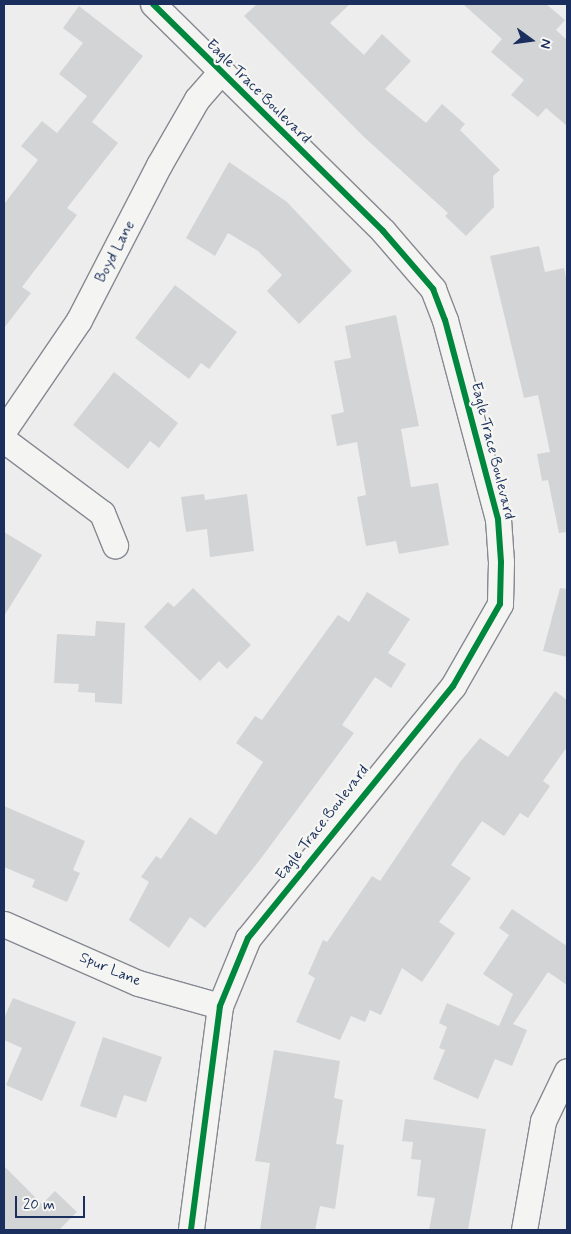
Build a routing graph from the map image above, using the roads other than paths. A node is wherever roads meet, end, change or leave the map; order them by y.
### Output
1 (152, 4) edge
2 (221, 71) junction
3 (4, 430) edge
4 (4, 440) edge
5 (115, 545) dead end
6 (4, 924) edge
7 (220, 1006) junction
8 (567, 1071) edge
9 (191, 1230) edge
10 (524, 1230) edge

1 - 2 street, Eagle Trace Boulevard
2 - 3 street, Boyd Lane
2 - 7 street, Eagle Trace Boulevard
4 - 5 street
6 - 7 street, Spur Lane
7 - 9 street, Eagle Trace Boulevard
8 - 10 street

